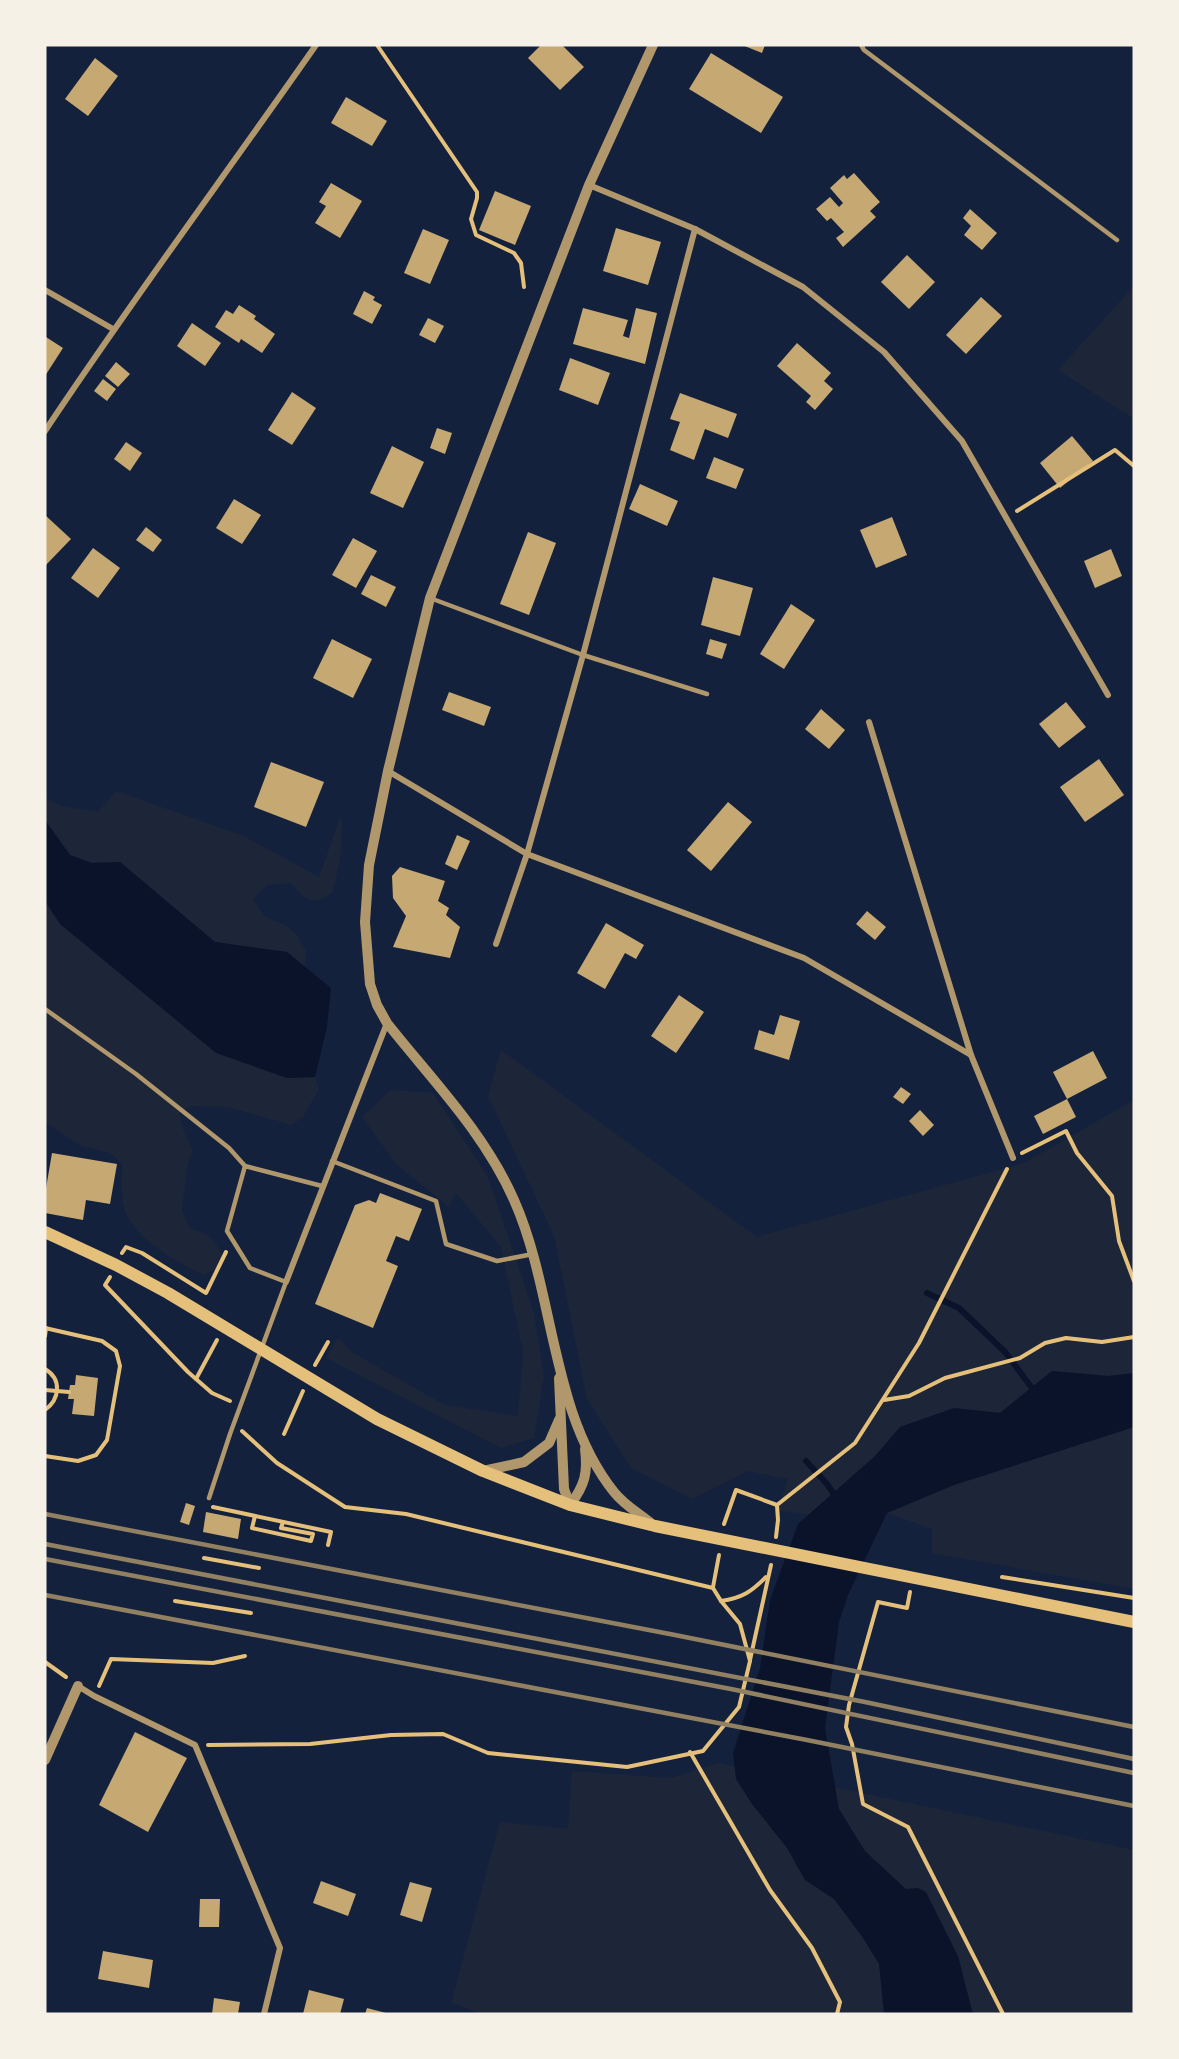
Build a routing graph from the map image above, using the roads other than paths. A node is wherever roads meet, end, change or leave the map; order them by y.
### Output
1 (316, 45) edge
2 (653, 45) edge
3 (861, 45) edge
4 (588, 185) junction
5 (695, 229) junction
6 (1117, 240) dead end
7 (45, 290) edge
8 (113, 329) junction
9 (45, 431) edge
10 (430, 598) junction
11 (583, 655) junction
12 (707, 694) dead end
13 (1108, 695) dead end
14 (869, 722) dead end
15 (388, 771) junction
16 (527, 854) junction
17 (496, 944) dead end
18 (45, 1009) edge
19 (387, 1023) junction
20 (971, 1055) junction
21 (1013, 1158) road end
22 (332, 1161) junction
23 (245, 1166) junction
24 (322, 1186) junction
25 (45, 1232) edge
26 (533, 1254) junction
27 (286, 1282) junction
28 (559, 1366) junction
29 (561, 1417) junction
30 (584, 1442) junction
31 (483, 1471) junction
32 (209, 1498) road end
33 (570, 1505) junction
34 (655, 1526) junction
35 (1134, 1622) edge
36 (78, 1686) joint
37 (45, 1760) edge
38 (264, 2014) edge

1 - 8 street
2 - 4 street
3 - 6 lane
4 - 5 street
4 - 10 street
5 - 11 street
5 - 13 street
7 - 8 street
8 - 9 street
10 - 11 lane
10 - 15 street
11 - 12 lane
11 - 16 street
14 - 20 street
15 - 16 street
15 - 19 street
16 - 17 street
16 - 20 street
18 - 23 lane
19 - 22 street
19 - 26 street
20 - 21 street
22 - 24 street
22 - 26 lane
23 - 24 lane
23 - 27 lane
24 - 27 street
25 - 31 main road
26 - 28 street
27 - 32 lane
28 - 29 street
28 - 30 street
29 - 31 street
29 - 33 street
30 - 33 street
30 - 34 street
31 - 33 main road
33 - 34 main road
34 - 35 main road
36 - 37 street
36 - 38 street

